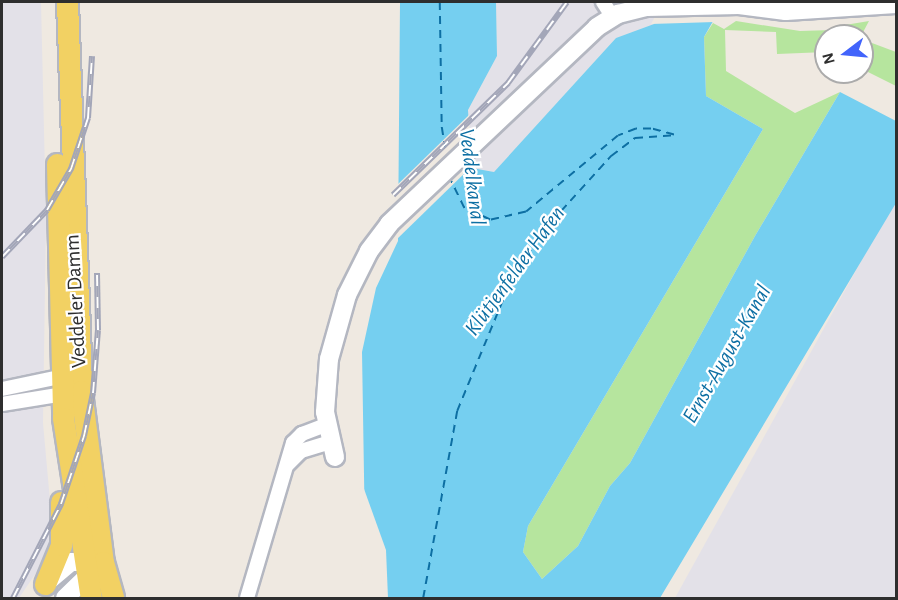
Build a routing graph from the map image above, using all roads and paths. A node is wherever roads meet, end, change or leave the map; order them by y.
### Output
1 (53, 2) edge
2 (67, 2) edge
3 (897, 4) edge
4 (608, 9) edge
5 (70, 384) junction
6 (2, 389) edge
7 (2, 404) edge
8 (63, 418) junction
9 (330, 441) joint
10 (91, 567) junction
11 (45, 584) joint
12 (65, 598) edge
13 (91, 598) edge
14 (113, 598) edge
15 (247, 598) edge

1 - 5 main road, Veddeler Damm
2 - 5 main road, Veddeler Damm
3 - 4 street
4 - 9 street
5 - 6 street
5 - 7 street
5 - 8 main road, Veddeler Damm
5 - 10 main road, Veddeler Damm
8 - 10 main road, Veddeler Damm
8 - 11 main road
9 - 15 street
10 - 11 street
10 - 12 street
10 - 13 main road, Veddeler Damm
10 - 14 main road, Veddeler Damm

